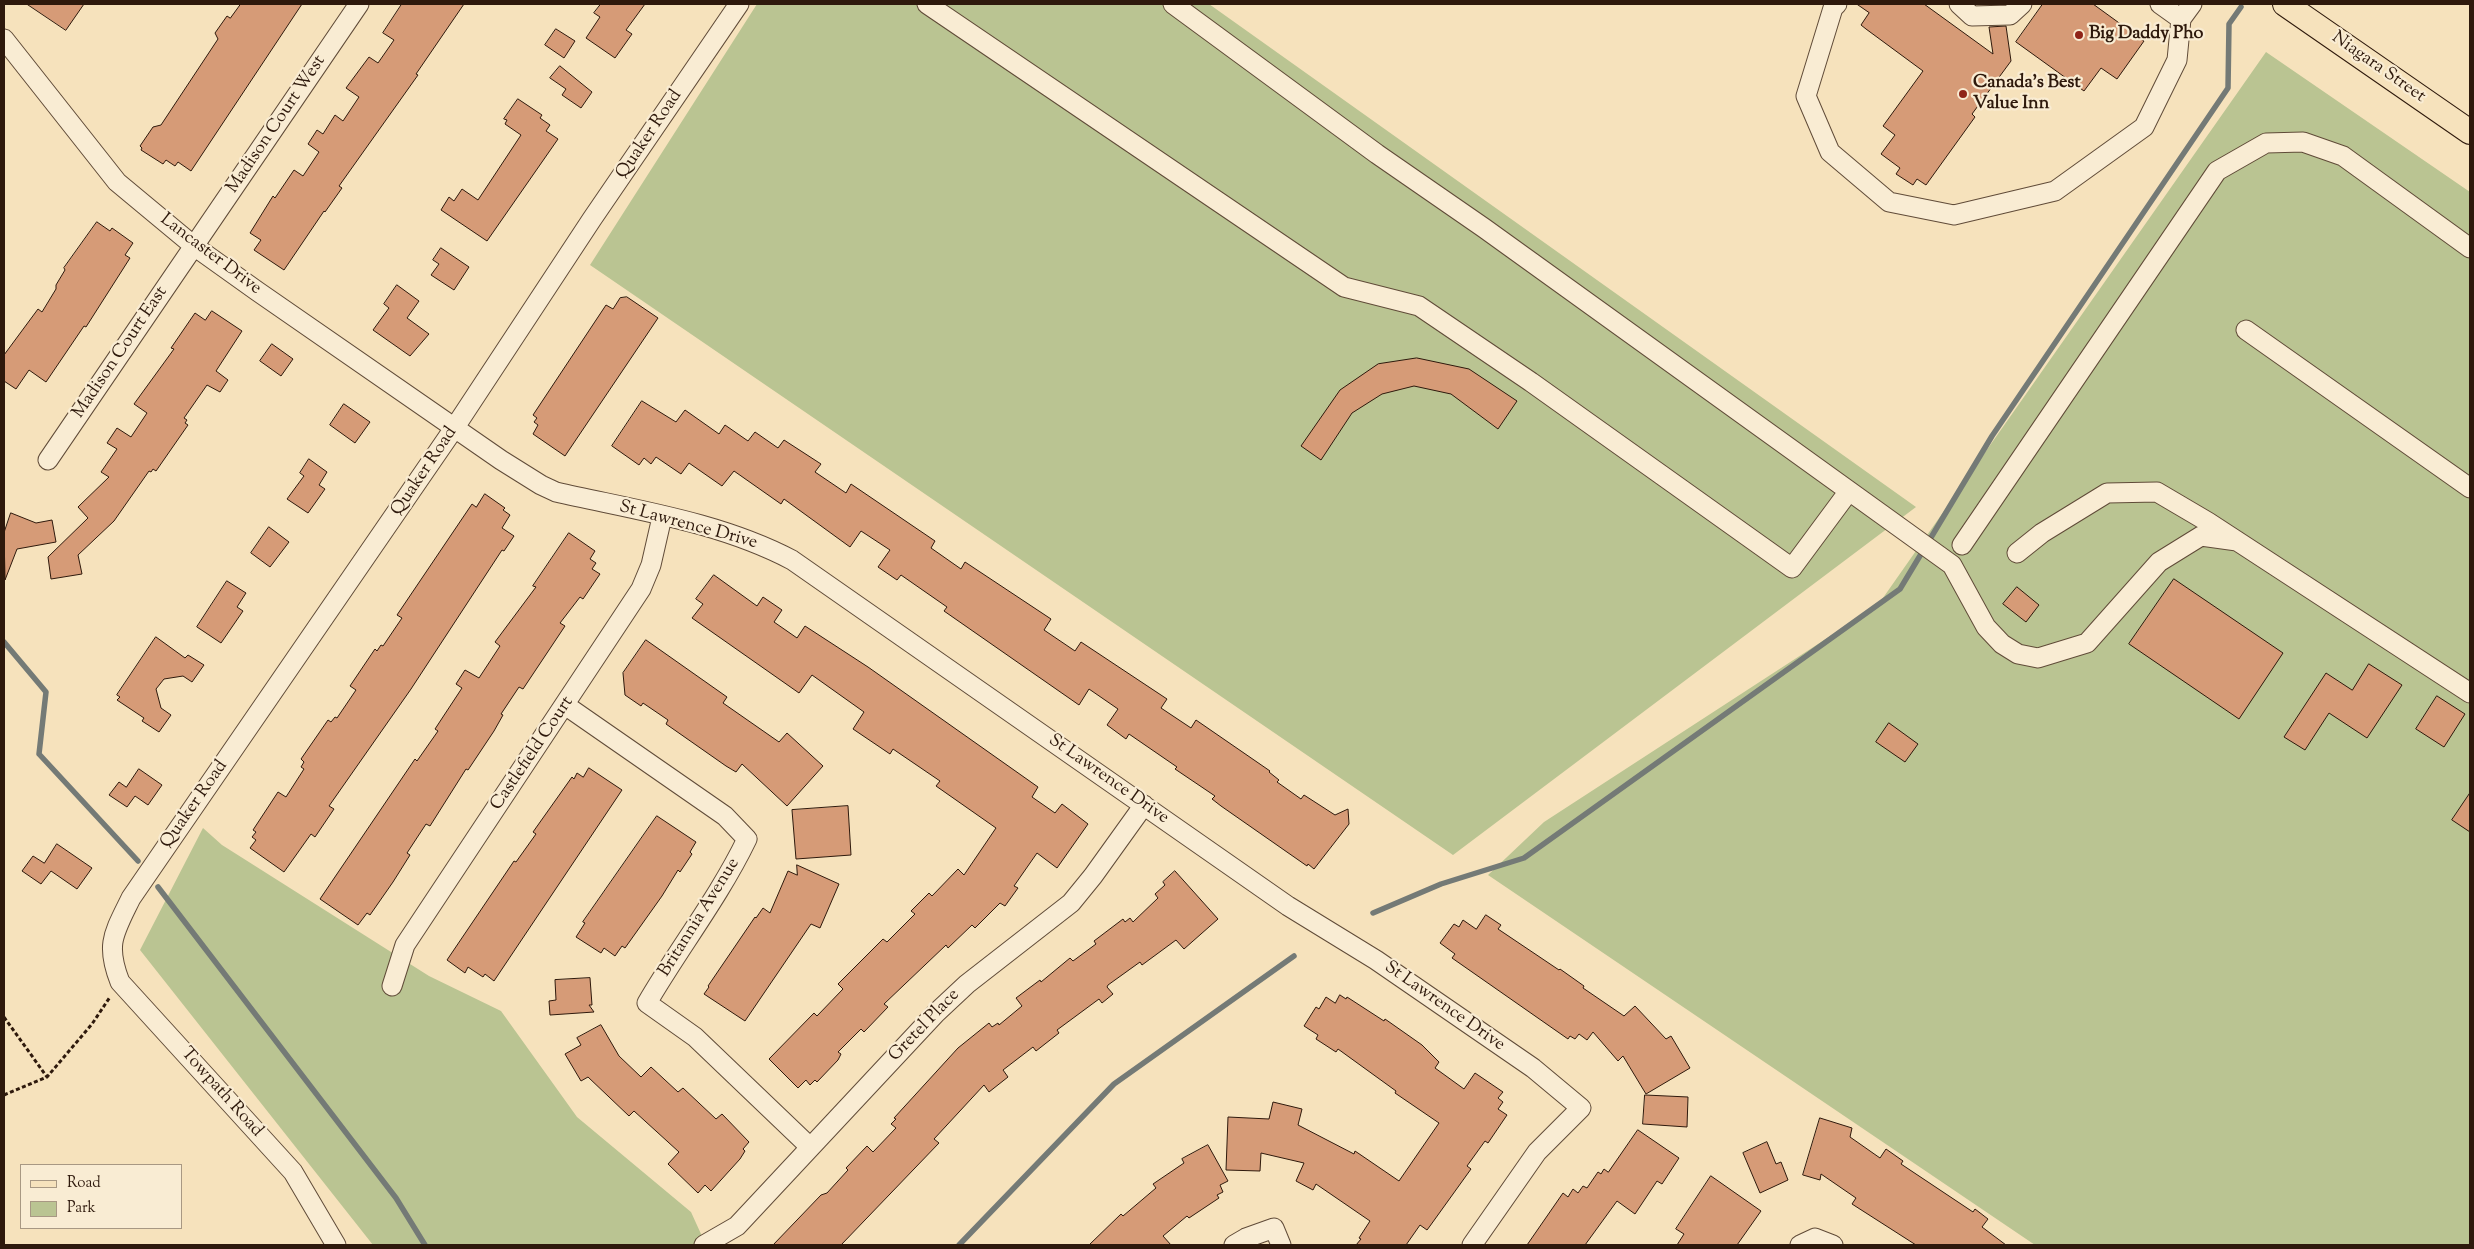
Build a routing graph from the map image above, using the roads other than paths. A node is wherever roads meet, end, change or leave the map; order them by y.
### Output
1 (359, 4) edge
2 (739, 4) edge
3 (927, 4) edge
4 (1173, 4) edge
5 (1837, 4) edge
6 (1959, 4) edge
7 (2160, 4) edge
8 (2286, 4) edge
9 (2018, 5) edge
10 (2186, 11) edge
11 (4, 39) edge
12 (2470, 132) edge
13 (194, 246) junction
14 (2470, 248) edge
15 (2246, 330) dead end
16 (456, 427) junction
17 (48, 460) dead end
18 (2470, 488) edge
19 (1849, 491) junction
20 (662, 517) junction
21 (2237, 541) junction
22 (1962, 545) dead end
23 (2017, 553) dead end
24 (2470, 693) edge
25 (565, 705) junction
26 (1144, 805) junction
27 (112, 941) joint
28 (392, 986) dead end
29 (810, 1147) junction
30 (1808, 1242) edge
31 (336, 1245) edge
32 (704, 1245) edge
33 (1234, 1245) edge
34 (1281, 1245) edge
35 (1472, 1245) edge
36 (1833, 1245) edge

1 - 13 street, Madison Court West
2 - 16 street, Quaker Road
3 - 19 street
4 - 19 street
5 - 10 street
6 - 9 street
7 - 10 street
8 - 12 main road, Niagara Street
11 - 13 street, Lancaster Drive
13 - 16 street, Lancaster Drive
13 - 17 street, Madison Court East
14 - 22 street
15 - 18 street
16 - 20 street, St Lawrence Drive
16 - 27 street, Quaker Road
19 - 21 street
20 - 25 street, Castlefield Court
20 - 26 street, St Lawrence Drive
21 - 23 street
21 - 24 street
25 - 28 street, Castlefield Court
25 - 29 street, Britannia Avenue
26 - 29 street, Gretel Place
26 - 35 street, St Lawrence Drive
27 - 31 street, Towpath Road
29 - 32 street, Gretel Place
30 - 36 street
33 - 34 street

